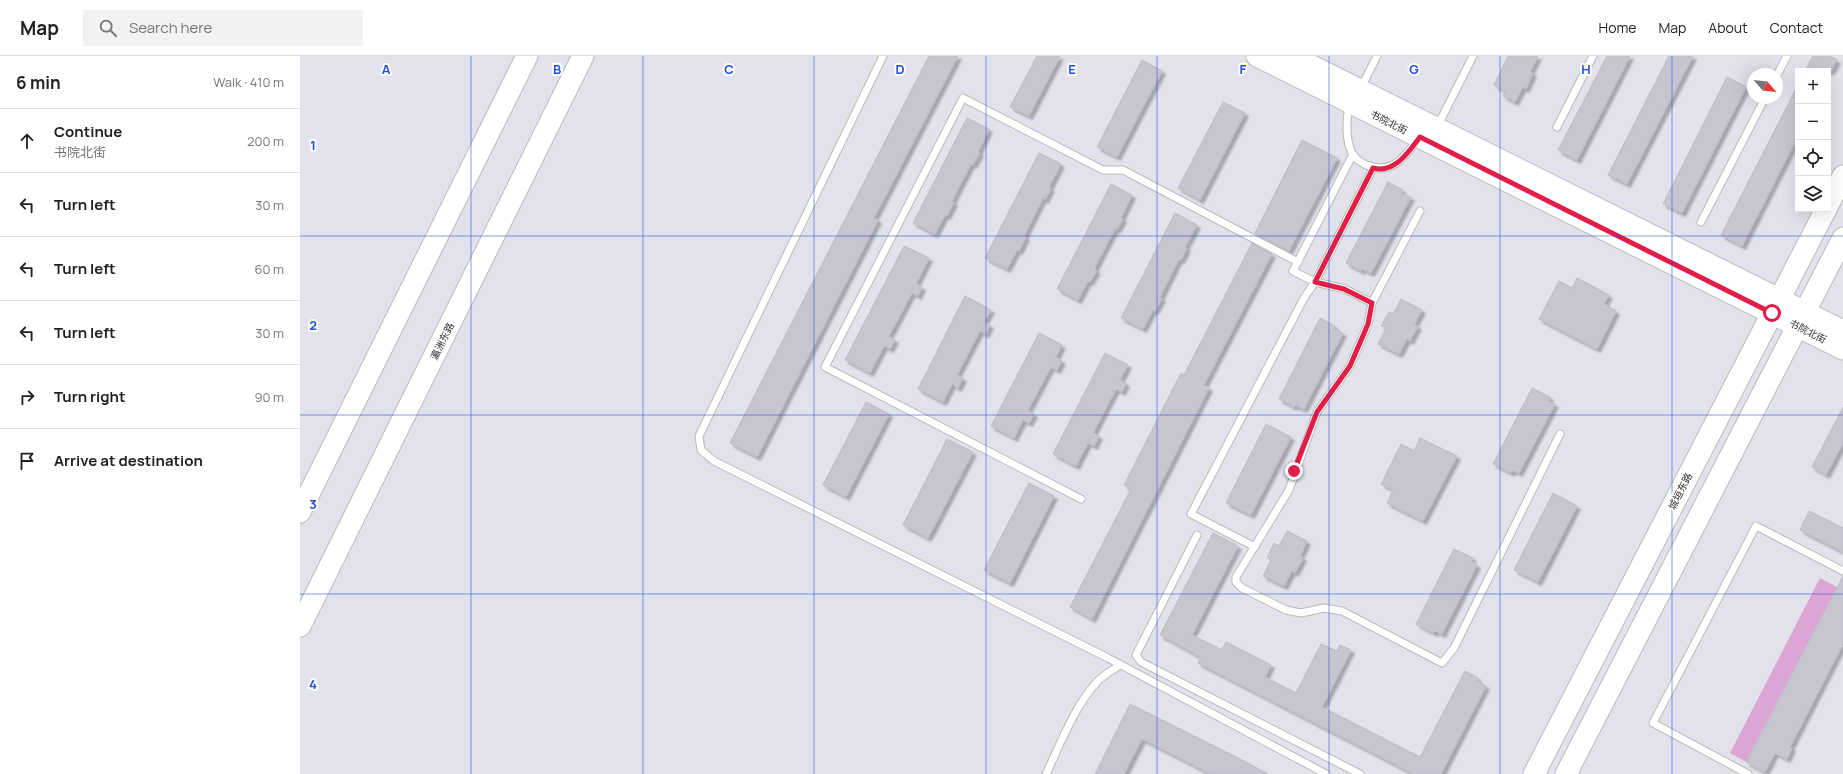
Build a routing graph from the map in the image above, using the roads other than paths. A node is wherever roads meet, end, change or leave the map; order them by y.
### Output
1 (527, 56) edge
2 (583, 56) edge
3 (884, 56) edge
4 (1257, 56) edge
5 (1292, 56) edge
6 (1377, 56) edge
7 (1473, 56) edge
8 (1593, 56) edge
9 (1787, 56) edge
10 (1781, 68) edge
11 (1354, 96) junction
12 (1762, 104) edge
13 (1556, 127) dead end
14 (1428, 133) junction
15 (1353, 154) junction
16 (1373, 168) junction
17 (1843, 176) edge
18 (1831, 199) edge
19 (1420, 211) dead end
20 (1824, 212) edge
21 (1701, 222) dead end
22 (1843, 238) edge
23 (1298, 262) junction
24 (1315, 282) junction
25 (1372, 303) junction
26 (1776, 306) junction
27 (1801, 319) junction
28 (1843, 332) edge
29 (1843, 349) edge
30 (1560, 434) dead end
31 (1082, 499) dead end
32 (300, 512) edge
33 (1197, 535) dead end
34 (1255, 547) junction
35 (1843, 571) edge
36 (300, 626) edge
37 (1120, 665) junction
38 (1046, 774) edge
39 (1326, 774) edge
40 (1360, 774) edge
41 (1534, 774) edge
42 (1566, 774) edge
43 (1748, 774) edge

1 - 32 street
2 - 36 street, 瀛洲东路
3 - 37 lane
4 - 11 street, 书院北街
5 - 11 street, 书院北街
6 - 11 lane
7 - 14 lane
8 - 13 lane
9 - 10 lane
11 - 14 street, 书院北街
11 - 15 lane
12 - 21 lane
14 - 16 lane
14 - 26 street, 书院北街
15 - 16 lane
15 - 23 lane
16 - 24 lane
17 - 18 street
19 - 25 lane
20 - 26 street, 城垣东路
22 - 27 street
23 - 24 lane
23 - 31 lane
24 - 25 lane
24 - 34 lane
25 - 34 lane
26 - 27 street, 书院北街
26 - 41 street, 城垣东路
27 - 28 street, 书院北街
27 - 29 street, 书院北街
27 - 42 street
30 - 34 lane
33 - 40 lane
35 - 43 lane
37 - 38 lane
37 - 39 lane

